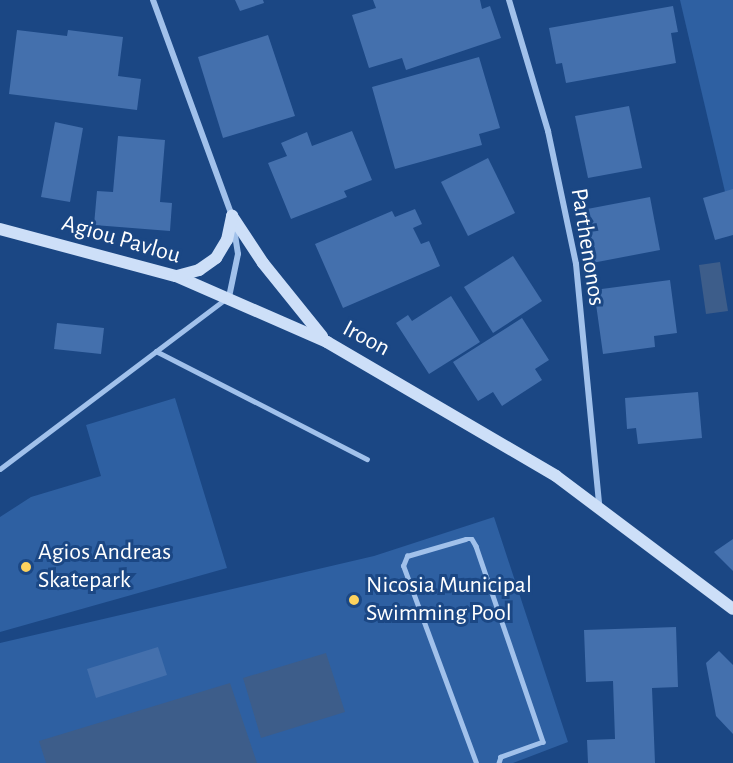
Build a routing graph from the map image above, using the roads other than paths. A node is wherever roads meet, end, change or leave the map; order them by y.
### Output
1 (153, 0) edge
2 (509, 0) edge
3 (232, 216) junction
4 (0, 229) edge
5 (176, 276) junction
6 (229, 297) junction
7 (327, 342) junction
8 (156, 351) junction
9 (367, 459) dead end
10 (0, 469) edge
11 (599, 505) junction
12 (733, 609) edge
13 (476, 763) edge
14 (499, 763) edge

1 - 3 street
2 - 11 street, Parthenonos
3 - 5 main road
3 - 6 street
3 - 7 main road
4 - 5 main road, Agiou Pavlou
5 - 6 main road, Agiou Pavlou
6 - 7 main road, Iroon
6 - 8 lane
7 - 11 main road, Iroon
8 - 9 lane
8 - 10 lane
11 - 12 main road, Iroon
13 - 14 lane

